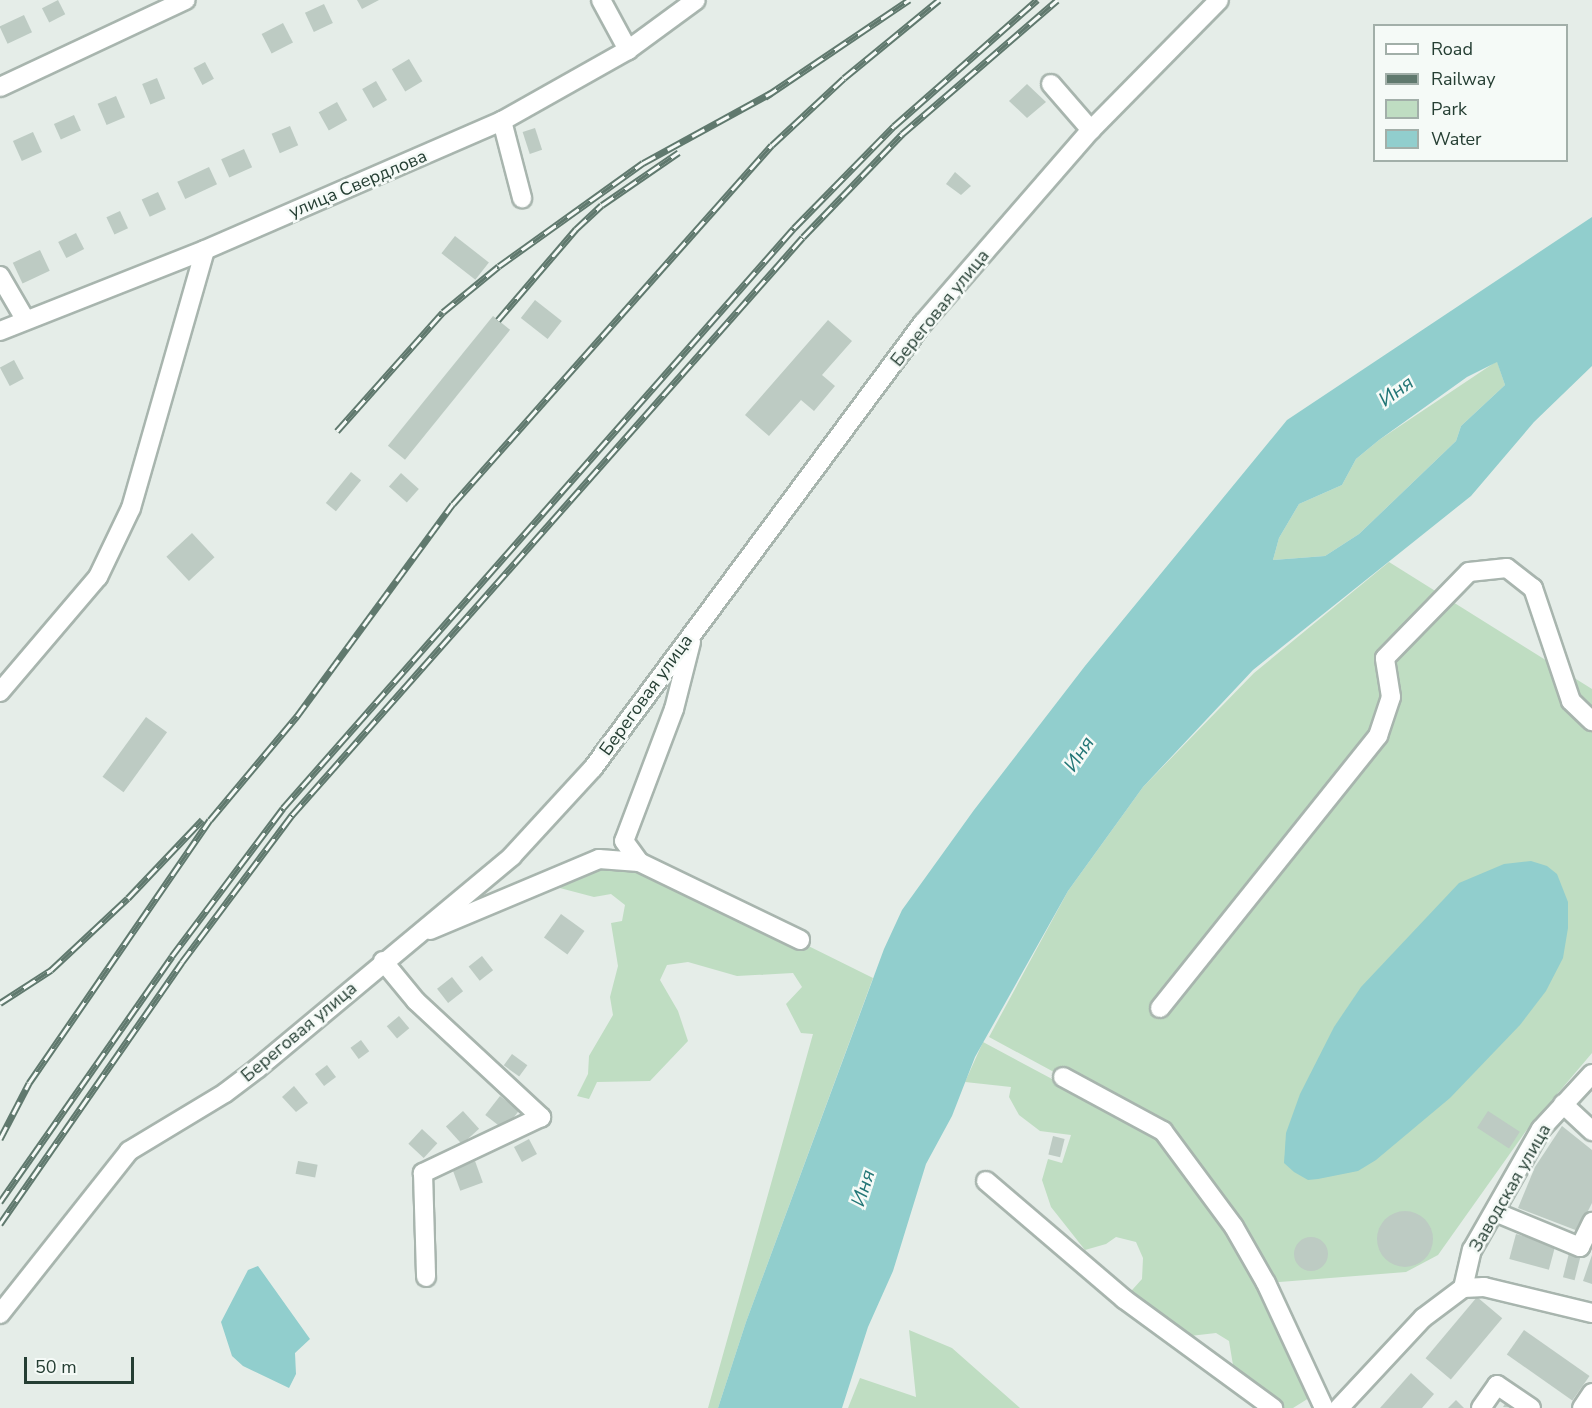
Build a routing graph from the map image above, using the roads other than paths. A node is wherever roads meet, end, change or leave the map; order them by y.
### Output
1 (186, 0) edge
2 (601, 0) edge
3 (696, 0) edge
4 (1219, 0) edge
5 (628, 50) junction
6 (1052, 84) dead end
7 (0, 87) edge
8 (502, 121) junction
9 (1091, 130) junction
10 (522, 198) dead end
11 (204, 250) junction
12 (0, 276) edge
13 (25, 319) junction
14 (0, 331) edge
15 (693, 631) junction
16 (0, 692) edge
17 (1592, 721) edge
18 (639, 862) junction
19 (410, 938) junction
20 (800, 940) dead end
21 (383, 961) junction
22 (1160, 1008) dead end
23 (1592, 1074) edge
24 (1063, 1077) dead end
25 (1563, 1104) junction
26 (1592, 1131) edge
27 (986, 1181) dead end
28 (1496, 1212) junction
29 (1592, 1222) edge
30 (426, 1278) dead end
31 (1463, 1288) junction
32 (1592, 1313) edge
33 (0, 1314) edge
34 (1592, 1393) edge
35 (1273, 1408) edge
36 (1324, 1408) edge
37 (1339, 1408) edge
38 (1481, 1408) edge
39 (1531, 1408) edge
40 (1582, 1408) edge

1 - 7 street
2 - 5 street
3 - 5 street, улица Свердлова
4 - 9 street, Береговая улица
5 - 8 street, улица Свердлова
6 - 9 street
8 - 10 street
8 - 11 street, улица Свердлова
9 - 15 street, Береговая улица
11 - 13 street, улица Свердлова
11 - 16 street
12 - 13 street
13 - 14 street, улица Свердлова
15 - 18 street
15 - 19 street, Береговая улица
17 - 22 street
18 - 19 street
18 - 20 street
19 - 21 street, Береговая улица
21 - 30 street
21 - 33 street, Береговая улица
23 - 25 street, Заводская улица
24 - 36 street
25 - 26 street
25 - 28 street, Заводская улица
27 - 35 street
28 - 29 street
28 - 31 street, Заводская улица
31 - 32 street
31 - 37 street
34 - 40 street
38 - 39 street

